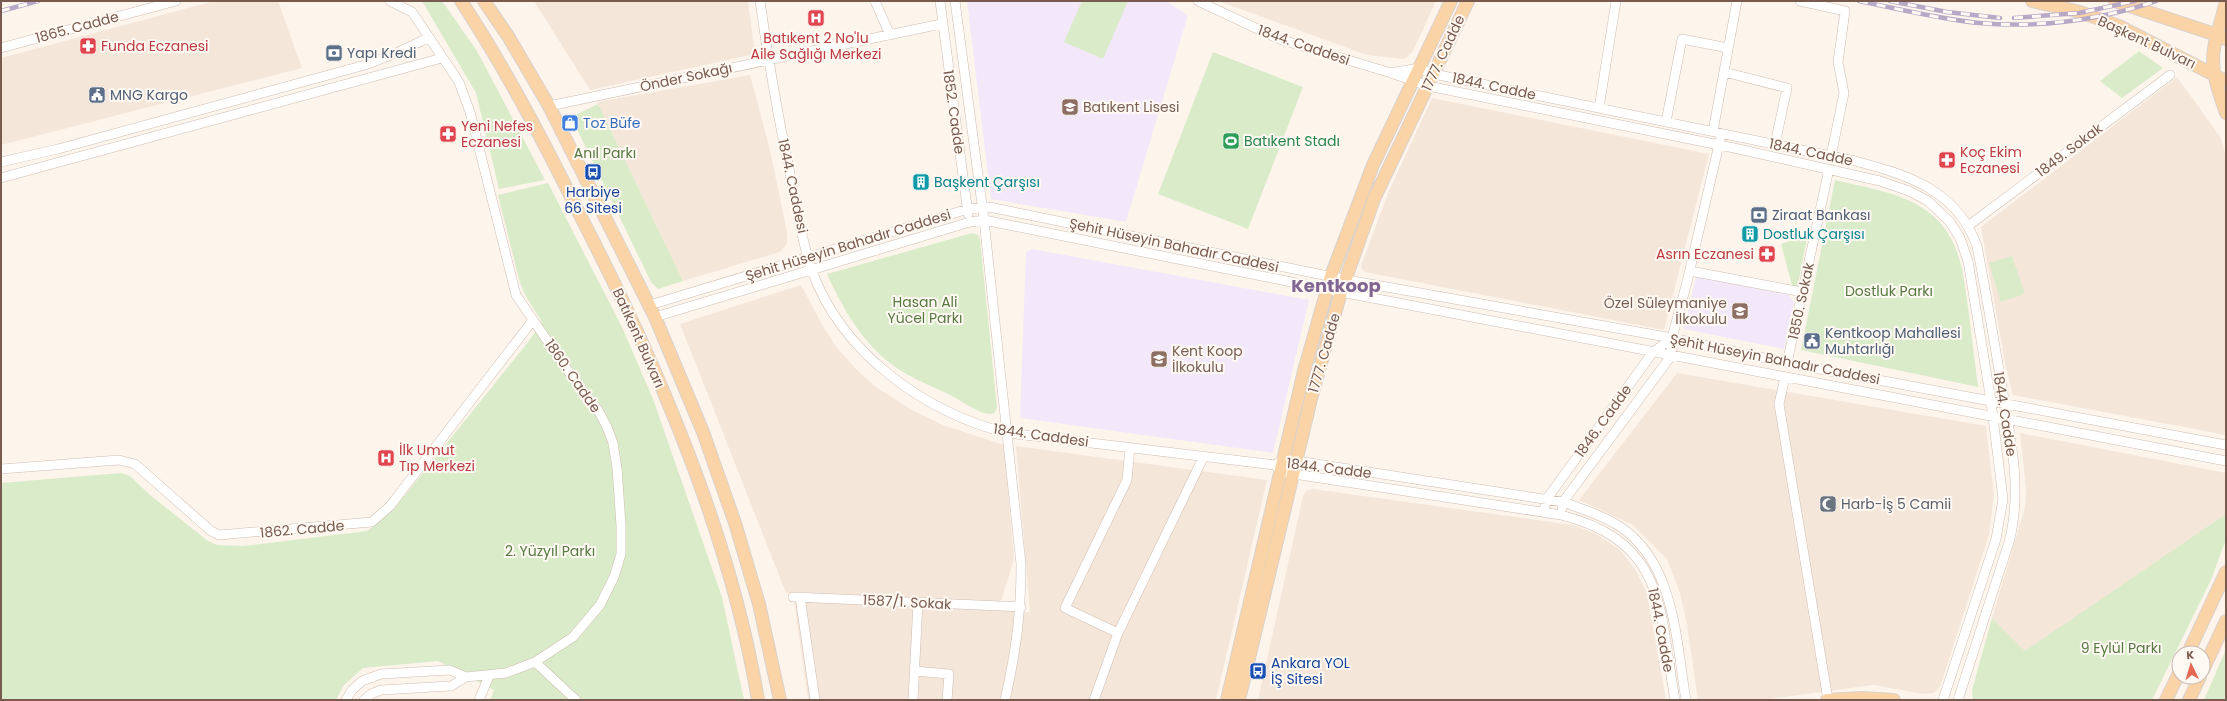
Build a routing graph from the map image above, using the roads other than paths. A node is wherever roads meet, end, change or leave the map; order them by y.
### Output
1 (176, 1) edge
2 (390, 1) edge
3 (402, 1) edge
4 (409, 1) edge
5 (460, 1) edge
6 (484, 1) edge
7 (760, 1) edge
8 (874, 1) edge
9 (940, 1) edge
10 (955, 1) edge
11 (1451, 1) edge
12 (1468, 1) edge
13 (1616, 1) edge
14 (1737, 1) edge
15 (1800, 1) edge
16 (2032, 1) edge
17 (2115, 1) edge
18 (1203, 2) edge
19 (2226, 2) edge
20 (412, 12) junction
21 (942, 24) junction
22 (890, 35) junction
23 (2221, 37) edge
24 (428, 38) junction
25 (1, 48) edge
26 (1728, 48) junction
27 (442, 58) junction
28 (768, 60) junction
29 (1419, 68) junction
30 (1724, 72) junction
31 (1391, 73) junction
32 (1434, 74) junction
33 (2213, 74) junction
34 (2170, 75) dead end
35 (1413, 80) junction
36 (2226, 81) edge
37 (1428, 86) junction
38 (549, 106) junction
39 (1599, 108) junction
40 (2226, 113) edge
41 (1666, 122) junction
42 (1717, 132) junction
43 (1775, 144) junction
44 (1719, 145) junction
45 (1831, 156) junction
46 (1, 162) edge
47 (1829, 169) junction
48 (1, 178) edge
49 (982, 206) junction
50 (968, 209) junction
51 (984, 220) junction
52 (970, 222) junction
53 (1968, 226) junction
54 (808, 257) junction
55 (812, 270) junction
56 (1690, 271) junction
57 (1330, 276) junction
58 (1346, 279) junction
59 (1326, 289) junction
60 (1341, 292) junction
61 (1802, 292) junction
62 (650, 305) junction
63 (655, 317) junction
64 (533, 320) junction
65 (1672, 338) junction
66 (1653, 352) junction
67 (1672, 356) junction
68 (1787, 362) junction
69 (1785, 377) junction
70 (1991, 401) junction
71 (2005, 403) junction
72 (1993, 417) junction
73 (2007, 419) junction
74 (1007, 433) junction
75 (2226, 445) edge
76 (1130, 447) junction
77 (1204, 456) junction
78 (1296, 461) junction
79 (2226, 461) edge
80 (1283, 468) junction
81 (1, 469) edge
82 (1546, 500) junction
83 (1563, 502) junction
84 (1544, 512) junction
85 (1561, 515) junction
86 (2226, 572) edge
87 (918, 602) junction
88 (1021, 607) junction
89 (2226, 621) edge
90 (1118, 633) junction
91 (2192, 645) edge
92 (2211, 653) edge
93 (535, 662) junction
94 (914, 672) junction
95 (489, 676) junction
96 (466, 677) junction
97 (2173, 685) edge
98 (2196, 685) edge
99 (346, 700) edge
100 (364, 700) edge
101 (479, 700) edge
102 (576, 700) edge
103 (758, 700) edge
104 (780, 700) edge
105 (815, 700) edge
106 (913, 700) edge
107 (947, 700) edge
108 (1004, 700) edge
109 (1094, 700) edge
110 (1227, 700) edge
111 (1239, 700) edge
112 (1675, 700) edge
113 (1686, 700) edge
114 (1828, 700) edge
115 (1894, 700) edge
116 (1943, 700) edge
117 (1958, 700) edge
118 (2166, 700) edge
119 (2189, 700) edge

1 - 25 street, 1865. Cadde
2 - 20 street
3 - 20 street, 1860. Cadde
4 - 20 street, 1860. Cadde
5 - 103 main road, Batıkent Bulvarı
6 - 38 main road, Batıkent Bulvarı
7 - 28 street, 1844. Caddesi
8 - 22 street
9 - 21 street, 1852. Cadde
10 - 49 street, 1852. Cadde
11 - 29 main road, 1777. Cadde
12 - 32 main road, 1777. Cadde
13 - 39 street
14 - 26 street
15 - 45 street
16 - 33 main road, Başkent Bulvarı
17 - 23 main road, Başkent Bulvarı
18 - 31 street, 1844. Caddesi
19 - 23 main road
20 - 24 street, 1860. Cadde
21 - 22 street, Önder Sokağı
21 - 50 street, 1852. Cadde
22 - 28 street, Önder Sokağı
23 - 33 main road
24 - 27 street, 1860. Cadde
24 - 46 street
26 - 30 street
26 - 41 street
27 - 48 street
27 - 64 street, 1860. Cadde
28 - 38 street, Önder Sokağı
28 - 54 street, 1844. Caddesi
29 - 31 street
29 - 32 street, 1844. Cadde
29 - 35 main road, 1777. Cadde
30 - 42 street
30 - 43 street
31 - 35 street, 1844. Cadde
32 - 37 main road, 1777. Cadde
32 - 39 street, 1844. Cadde
33 - 36 main road, Başkent Bulvarı
33 - 40 main road
34 - 53 street, 1849. Sokak
35 - 37 street, 1844. Cadde
35 - 57 main road, 1777. Cadde
37 - 44 street, 1844. Cadde
37 - 58 main road, 1777. Cadde
38 - 62 main road, Batıkent Bulvarı
39 - 41 street, 1844. Cadde
41 - 42 street, 1844. Cadde
42 - 43 street, 1844. Cadde
42 - 44 street
43 - 45 street, 1844. Cadde
44 - 47 street, 1844. Cadde
44 - 56 street
45 - 53 street, 1844. Cadde
47 - 61 street, 1850. Sokak
47 - 70 street, 1844. Cadde
49 - 50 street, Şehit Hüseyin Bahadır Caddesi
49 - 51 street, 1852. Cadde
49 - 57 street, Şehit Hüseyin Bahadır Caddesi
50 - 52 street, 1852. Cadde
50 - 54 street, Şehit Hüseyin Bahadır Caddesi
51 - 52 street, Şehit Hüseyin Bahadır Caddesi
51 - 59 street, Şehit Hüseyin Bahadır Caddesi
51 - 74 street, 1852. Cadde
52 - 55 street, Şehit Hüseyin Bahadır Caddesi
53 - 71 street, 1844. Cadde
54 - 55 street, 1844. Caddesi
54 - 62 street, Şehit Hüseyin Bahadır Caddesi
55 - 63 street, Şehit Hüseyin Bahadır Caddesi
55 - 74 street, 1844. Caddesi
56 - 61 street
56 - 65 street
57 - 58 street, Şehit Hüseyin Bahadır Caddesi
57 - 59 main road, 1777. Cadde
58 - 60 main road, 1777. Cadde
58 - 65 street, Şehit Hüseyin Bahadır Caddesi
59 - 60 street, Şehit Hüseyin Bahadır Caddesi
59 - 80 main road, 1777. Cadde
60 - 66 street, Şehit Hüseyin Bahadır Caddesi
60 - 78 main road, 1777. Cadde
61 - 68 street, 1850. Sokak
62 - 63 main road, Batıkent Bulvarı
63 - 104 main road, Batıkent Bulvarı
64 - 81 street, 1862. Cadde
64 - 93 street, 1860. Cadde
65 - 66 street, 1846. Cadde
65 - 67 street
65 - 68 street, Şehit Hüseyin Bahadır Caddesi
66 - 67 street, Şehit Hüseyin Bahadır Caddesi
66 - 82 street, 1846. Cadde
67 - 69 street, Şehit Hüseyin Bahadır Caddesi
67 - 83 street, 1846. Cadde
68 - 70 street, Şehit Hüseyin Bahadır Caddesi
69 - 72 street, Şehit Hüseyin Bahadır Caddesi
69 - 114 street
70 - 71 street, Şehit Hüseyin Bahadır Caddesi
70 - 72 street, 1844. Cadde
71 - 73 street, 1844. Cadde
71 - 75 street, Şehit Hüseyin Bahadır Caddesi
72 - 73 street, Şehit Hüseyin Bahadır Caddesi
72 - 116 street, 1844. Cadde
73 - 79 street, Şehit Hüseyin Bahadır Caddesi
73 - 117 street, 1844. Cadde
74 - 76 street, 1844. Caddesi
74 - 88 street, 1852. Cadde
76 - 77 street, 1844. Caddesi
76 - 90 street
77 - 80 street, 1844. Caddesi
77 - 90 street
78 - 80 main road, 1777. Cadde
78 - 82 street, 1844. Cadde
80 - 84 street, 1844. Cadde
80 - 110 main road, 1777. Cadde
80 - 111 main road, 1777. Cadde
82 - 83 street, 1844. Cadde
82 - 84 street, 1846. Cadde
83 - 85 street, 1846. Cadde
83 - 113 street, 1844. Cadde
84 - 85 street, 1844. Cadde
85 - 112 street, 1844. Cadde
86 - 91 main road
87 - 88 street, 1587/1. Sokak
87 - 94 street
87 - 105 street, 1587/1. Sokak
88 - 108 street, 1852. Cadde
89 - 92 main road
90 - 109 street
93 - 95 street, 1860. Cadde
93 - 102 street
94 - 106 street
94 - 107 street
95 - 96 street, 1860. Cadde
95 - 101 street
96 - 99 street, 1860. Cadde
96 - 100 street, 1860. Cadde
97 - 118 main road
98 - 119 main road
114 - 115 main road

